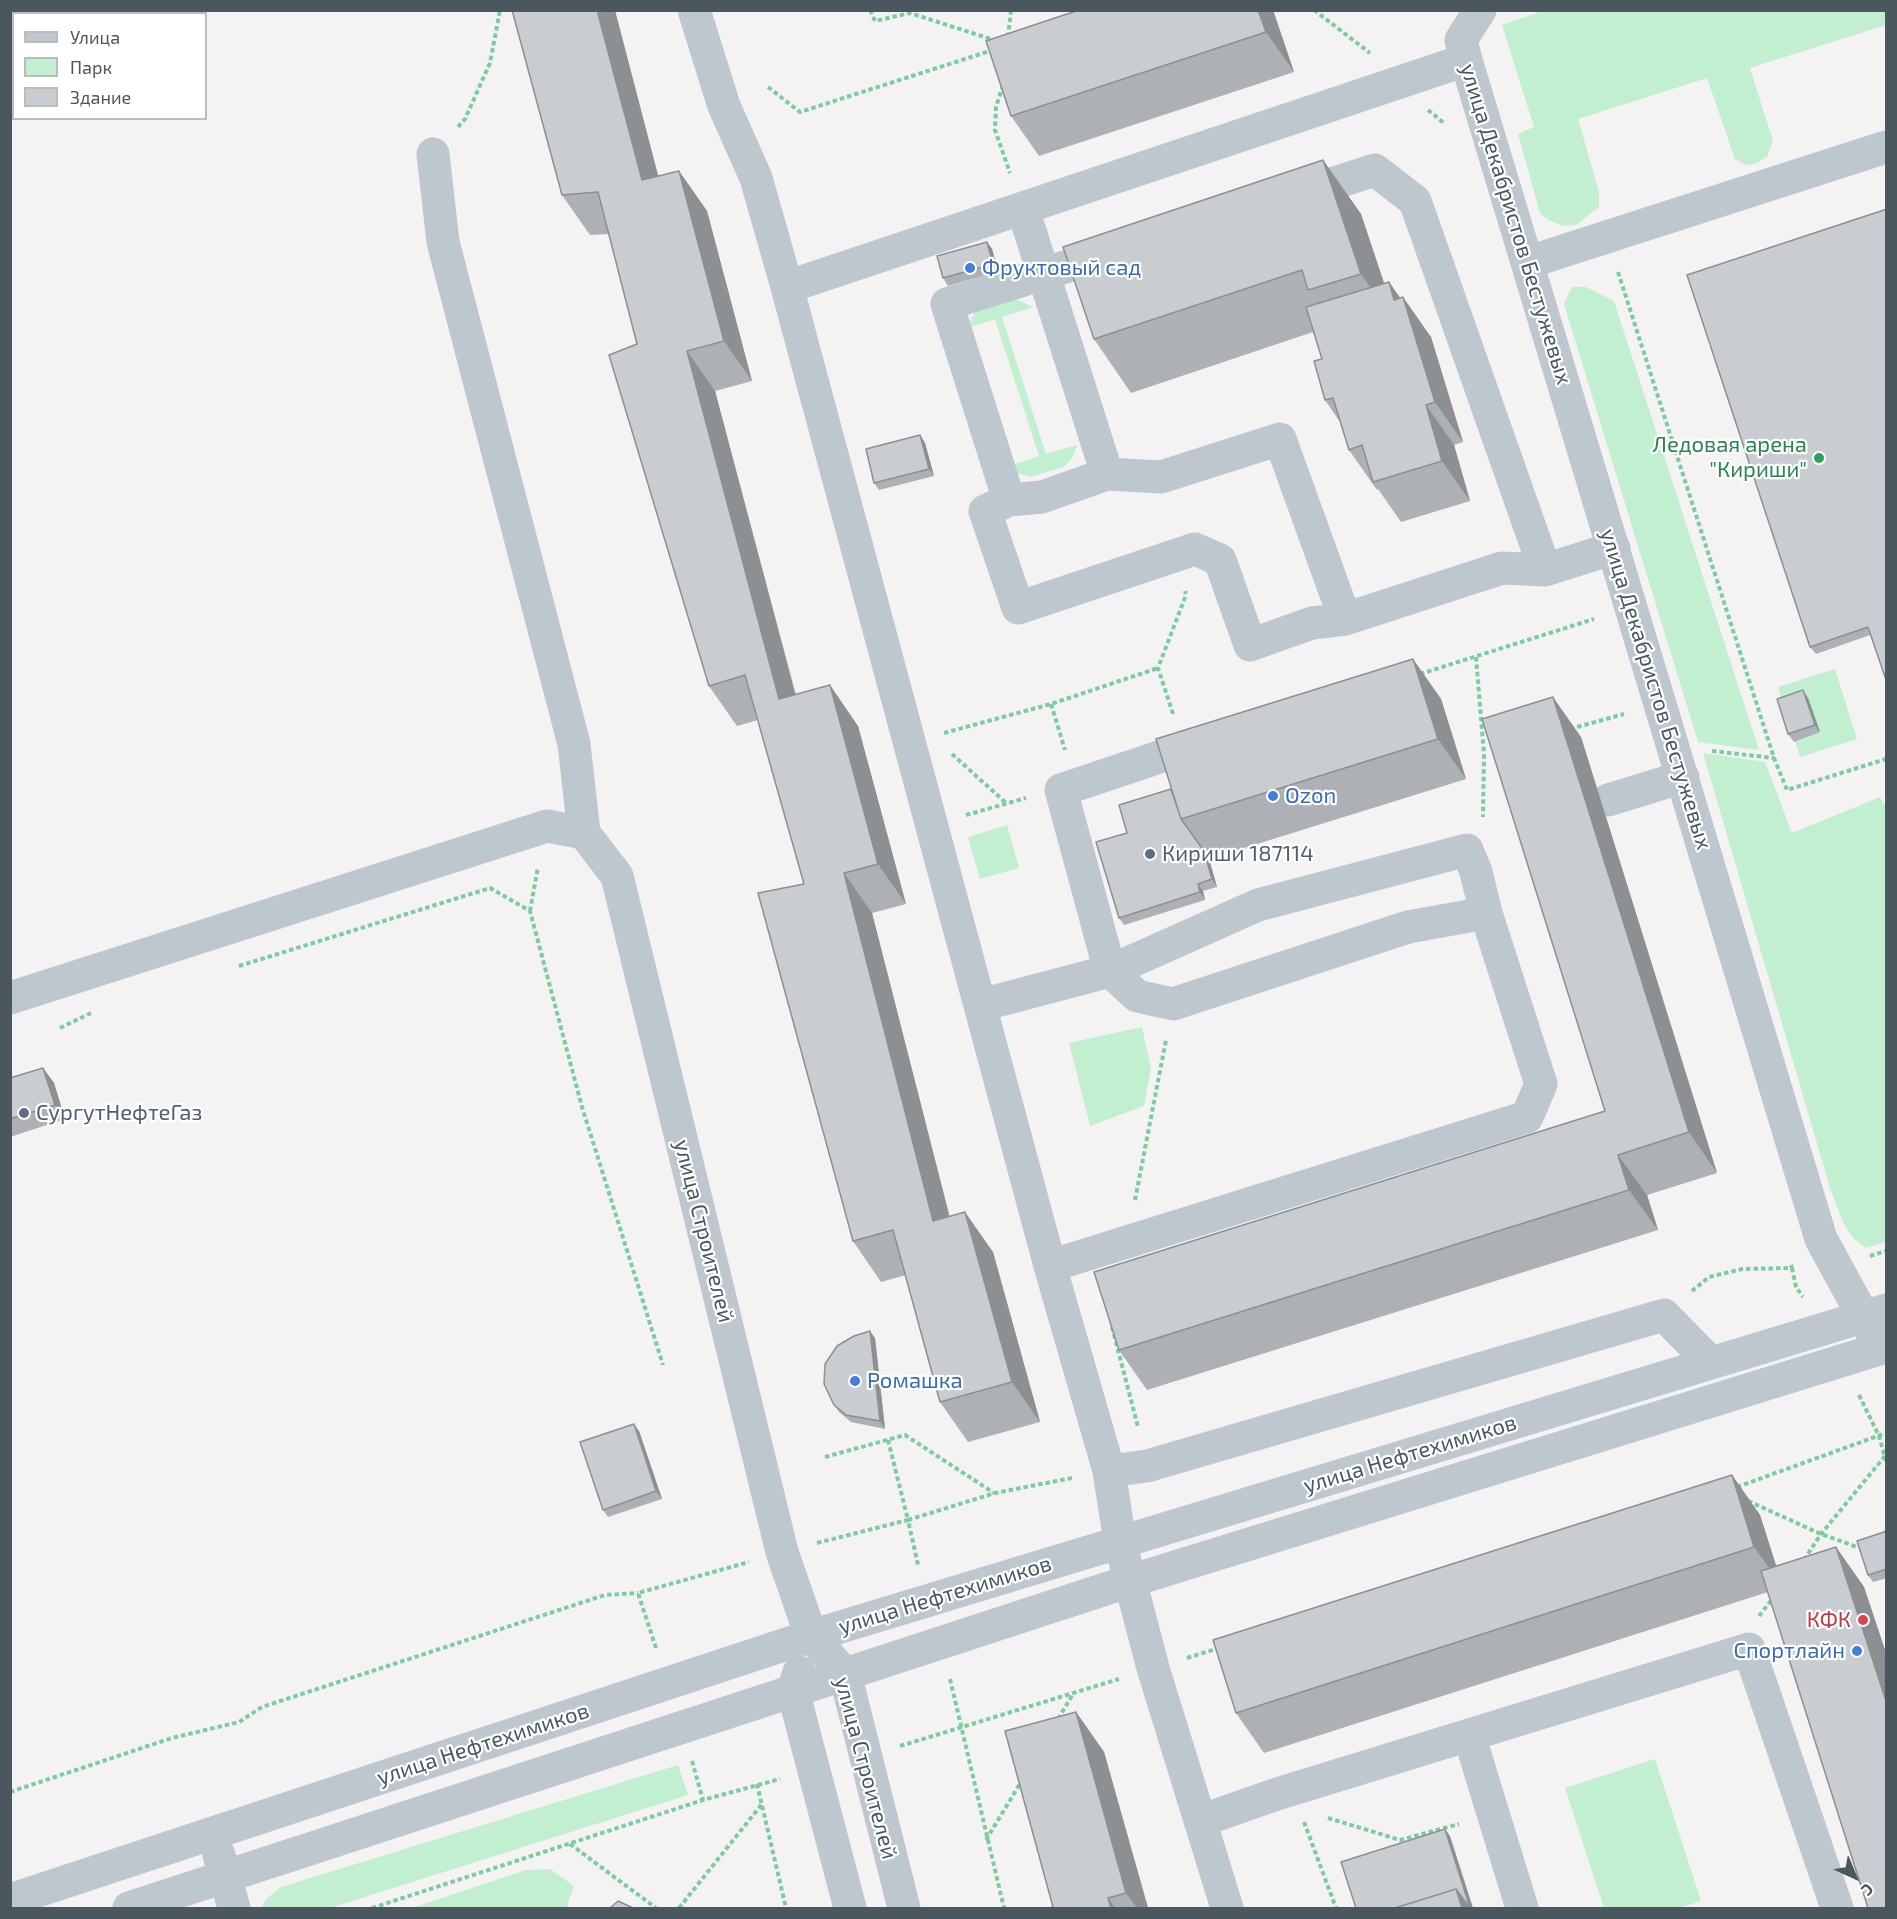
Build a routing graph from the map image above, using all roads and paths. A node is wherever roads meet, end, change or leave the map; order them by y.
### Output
1 (500, 10) edge
2 (694, 10) edge
3 (870, 10) edge
4 (1011, 10) edge
5 (1314, 10) edge
6 (1480, 11) edge
7 (998, 41) edge
8 (1009, 45) edge
9 (998, 48) edge
10 (1466, 60) junction
11 (1005, 80) edge
12 (1400, 83) junction
13 (768, 87) dead end
14 (1887, 147) edge
15 (433, 154) joint
16 (1261, 206) edge
17 (1023, 209) junction
18 (1607, 237) junction
19 (1147, 241) edge
20 (1528, 262) junction
21 (1044, 273) junction
22 (787, 286) junction
23 (1107, 474) junction
24 (1009, 500) junction
25 (1614, 548) junction
26 (1176, 555) junction
27 (1545, 570) junction
28 (1345, 619) junction
29 (1594, 619) dead end
30 (1476, 657) junction
31 (1158, 668) junction
32 (1409, 677) edge
33 (1052, 704) junction
34 (1624, 714) dead end
35 (1559, 732) edge
36 (1229, 733) edge
37 (920, 739) junction
38 (1184, 748) junction
39 (1495, 751) edge
40 (1484, 754) junction
41 (1774, 758) junction
42 (1887, 759) edge
43 (1678, 762) junction
44 (1068, 787) junction
45 (1608, 800) dead end
46 (1006, 803) junction
47 (931, 826) junction
48 (584, 833) junction
49 (1467, 850) junction
50 (1486, 913) junction
51 (233, 968) dead end
52 (1110, 971) junction
53 (10, 998) edge
54 (1173, 1004) junction
55 (981, 1005) junction
56 (98, 1010) dead end
57 (60, 1028) dead end
58 (1127, 1241) junction
59 (1050, 1266) junction
60 (1792, 1268) dead end
61 (1876, 1313) edge
62 (1664, 1315) junction
63 (1109, 1316) edge
64 (1884, 1352) edge
65 (1712, 1363) junction
66 (663, 1365) dead end
67 (1879, 1436) dead end
68 (888, 1440) junction
69 (825, 1457) dead end
70 (1886, 1459) edge
71 (1148, 1466) junction
72 (1108, 1471) junction
73 (995, 1493) junction
74 (1738, 1495) edge
75 (1821, 1534) junction
76 (1120, 1542) junction
77 (1867, 1543) edge
78 (1803, 1561) edge
79 (1130, 1581) junction
80 (638, 1593) dead end
81 (1778, 1594) edge
82 (811, 1636) junction
83 (1749, 1650) junction
84 (845, 1674) junction
85 (793, 1691) junction
86 (1073, 1694) dead end
87 (1056, 1722) edge
88 (964, 1728) dead end
89 (1469, 1735) junction
90 (1027, 1772) edge
91 (758, 1784) dead end
92 (10, 1792) edge
93 (1288, 1802) junction
94 (762, 1804) junction
95 (1495, 1814) junction
96 (1200, 1821) junction
97 (213, 1833) junction
98 (986, 1841) junction
99 (569, 1844) dead end
100 (225, 1877) junction
101 (10, 1900) edge
102 (129, 1908) edge
103 (234, 1908) edge
104 (656, 1908) edge
105 (679, 1908) edge
106 (786, 1908) edge
107 (850, 1908) edge
108 (904, 1908) edge
109 (1004, 1908) edge
110 (1227, 1908) edge
111 (1336, 1908) edge
112 (1522, 1908) edge
113 (1838, 1908) edge

1 - 15 path
2 - 22 street
3 - 7 path
4 - 8 path
5 - 12 path
6 - 10 street, улица Декабристов Бестужевых
9 - 13 path
10 - 12 street
10 - 20 street, улица Декабристов Бестужевых
11 - 17 path
12 - 17 street
14 - 18 street
15 - 48 street
16 - 27 street
17 - 21 street
17 - 22 street
18 - 20 street
18 - 41 path
19 - 21 street
20 - 25 street, улица Декабристов Бестужевых
21 - 23 street
21 - 24 street
22 - 37 street
23 - 24 street
23 - 28 street
24 - 26 street
25 - 27 street
25 - 43 street, улица Декабристов Бестужевых
26 - 28 street
26 - 31 path
27 - 28 street
29 - 30 path
30 - 32 path
30 - 40 path
31 - 33 path
31 - 38 path
33 - 37 path
33 - 44 path
34 - 35 path
36 - 38 street
37 - 46 path
37 - 47 street
38 - 44 street
39 - 40 path
40 - 49 path
41 - 42 path
41 - 43 path
43 - 45 street
43 - 61 street, улица Декабристов Бестужевых
44 - 46 path
44 - 52 street
46 - 47 path
47 - 55 street
48 - 53 street
48 - 82 street, улица Строителей
49 - 50 street
49 - 52 street
50 - 54 street
50 - 58 street
51 - 66 path
52 - 54 street
52 - 55 street
54 - 58 path
55 - 59 street
56 - 57 path
58 - 59 street
59 - 72 street
60 - 62 path
61 - 64 street, улица Декабристов Бестужевых
61 - 65 street, улица Нефтехимиков
62 - 65 street
62 - 71 street
63 - 71 path
64 - 79 street
65 - 76 street, улица Нефтехимиков
67 - 70 path
68 - 69 path
68 - 73 path
68 - 73 path
70 - 75 path
71 - 72 street
72 - 73 path
72 - 76 street
74 - 75 path
75 - 77 path
75 - 78 path
76 - 79 street
76 - 82 street, улица Нефтехимиков
79 - 84 street
79 - 96 street
80 - 92 path
81 - 83 path
82 - 84 street, улица Строителей
82 - 85 street, улица Строителей
82 - 97 street, улица Нефтехимиков
83 - 89 street
83 - 113 street
84 - 85 street
84 - 108 street, улица Строителей
85 - 100 street
85 - 107 street
86 - 87 path
88 - 98 path
89 - 93 street
89 - 95 street
90 - 98 path
91 - 94 path
93 - 95 path
93 - 96 street
93 - 111 path
94 - 105 path
94 - 106 path
95 - 112 street
96 - 110 street
97 - 100 street
97 - 101 street, улица Нефтехимиков
98 - 109 path
99 - 104 path
100 - 102 street
100 - 103 street

